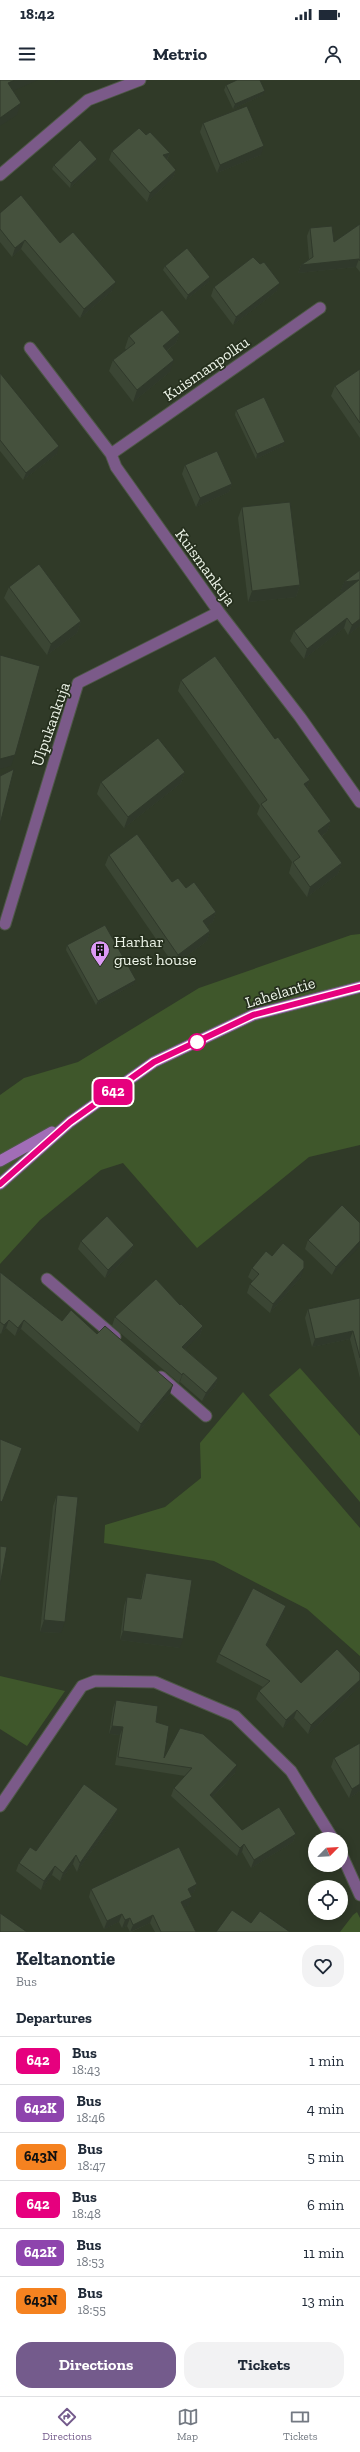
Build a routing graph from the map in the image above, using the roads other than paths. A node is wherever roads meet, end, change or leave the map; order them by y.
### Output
1 (140, 80) edge
2 (0, 175) edge
3 (320, 308) dead end
4 (30, 348) dead end
5 (111, 454) junction
6 (219, 612) junction
7 (360, 802) edge
8 (5, 924) dead end
9 (360, 987) edge
10 (70, 1122) junction
11 (0, 1161) edge
12 (0, 1184) edge
13 (47, 1279) dead end
14 (124, 1345) edge
15 (153, 1370) edge
16 (206, 1416) dead end
17 (0, 1806) edge
18 (329, 1832) edge
19 (348, 1868) edge
20 (360, 1895) edge

1 - 2 street
3 - 5 street, Kuismanpolku
4 - 5 street, Kuismankuja
5 - 6 street, Kuismankuja
6 - 7 street, Kuismankuja
6 - 8 street, Ulpukankuja
9 - 10 main road, Lahelantie
10 - 11 main road, Lahelantie
10 - 12 main road, Lahelantie
13 - 14 street
15 - 16 street
17 - 18 street
19 - 20 street

